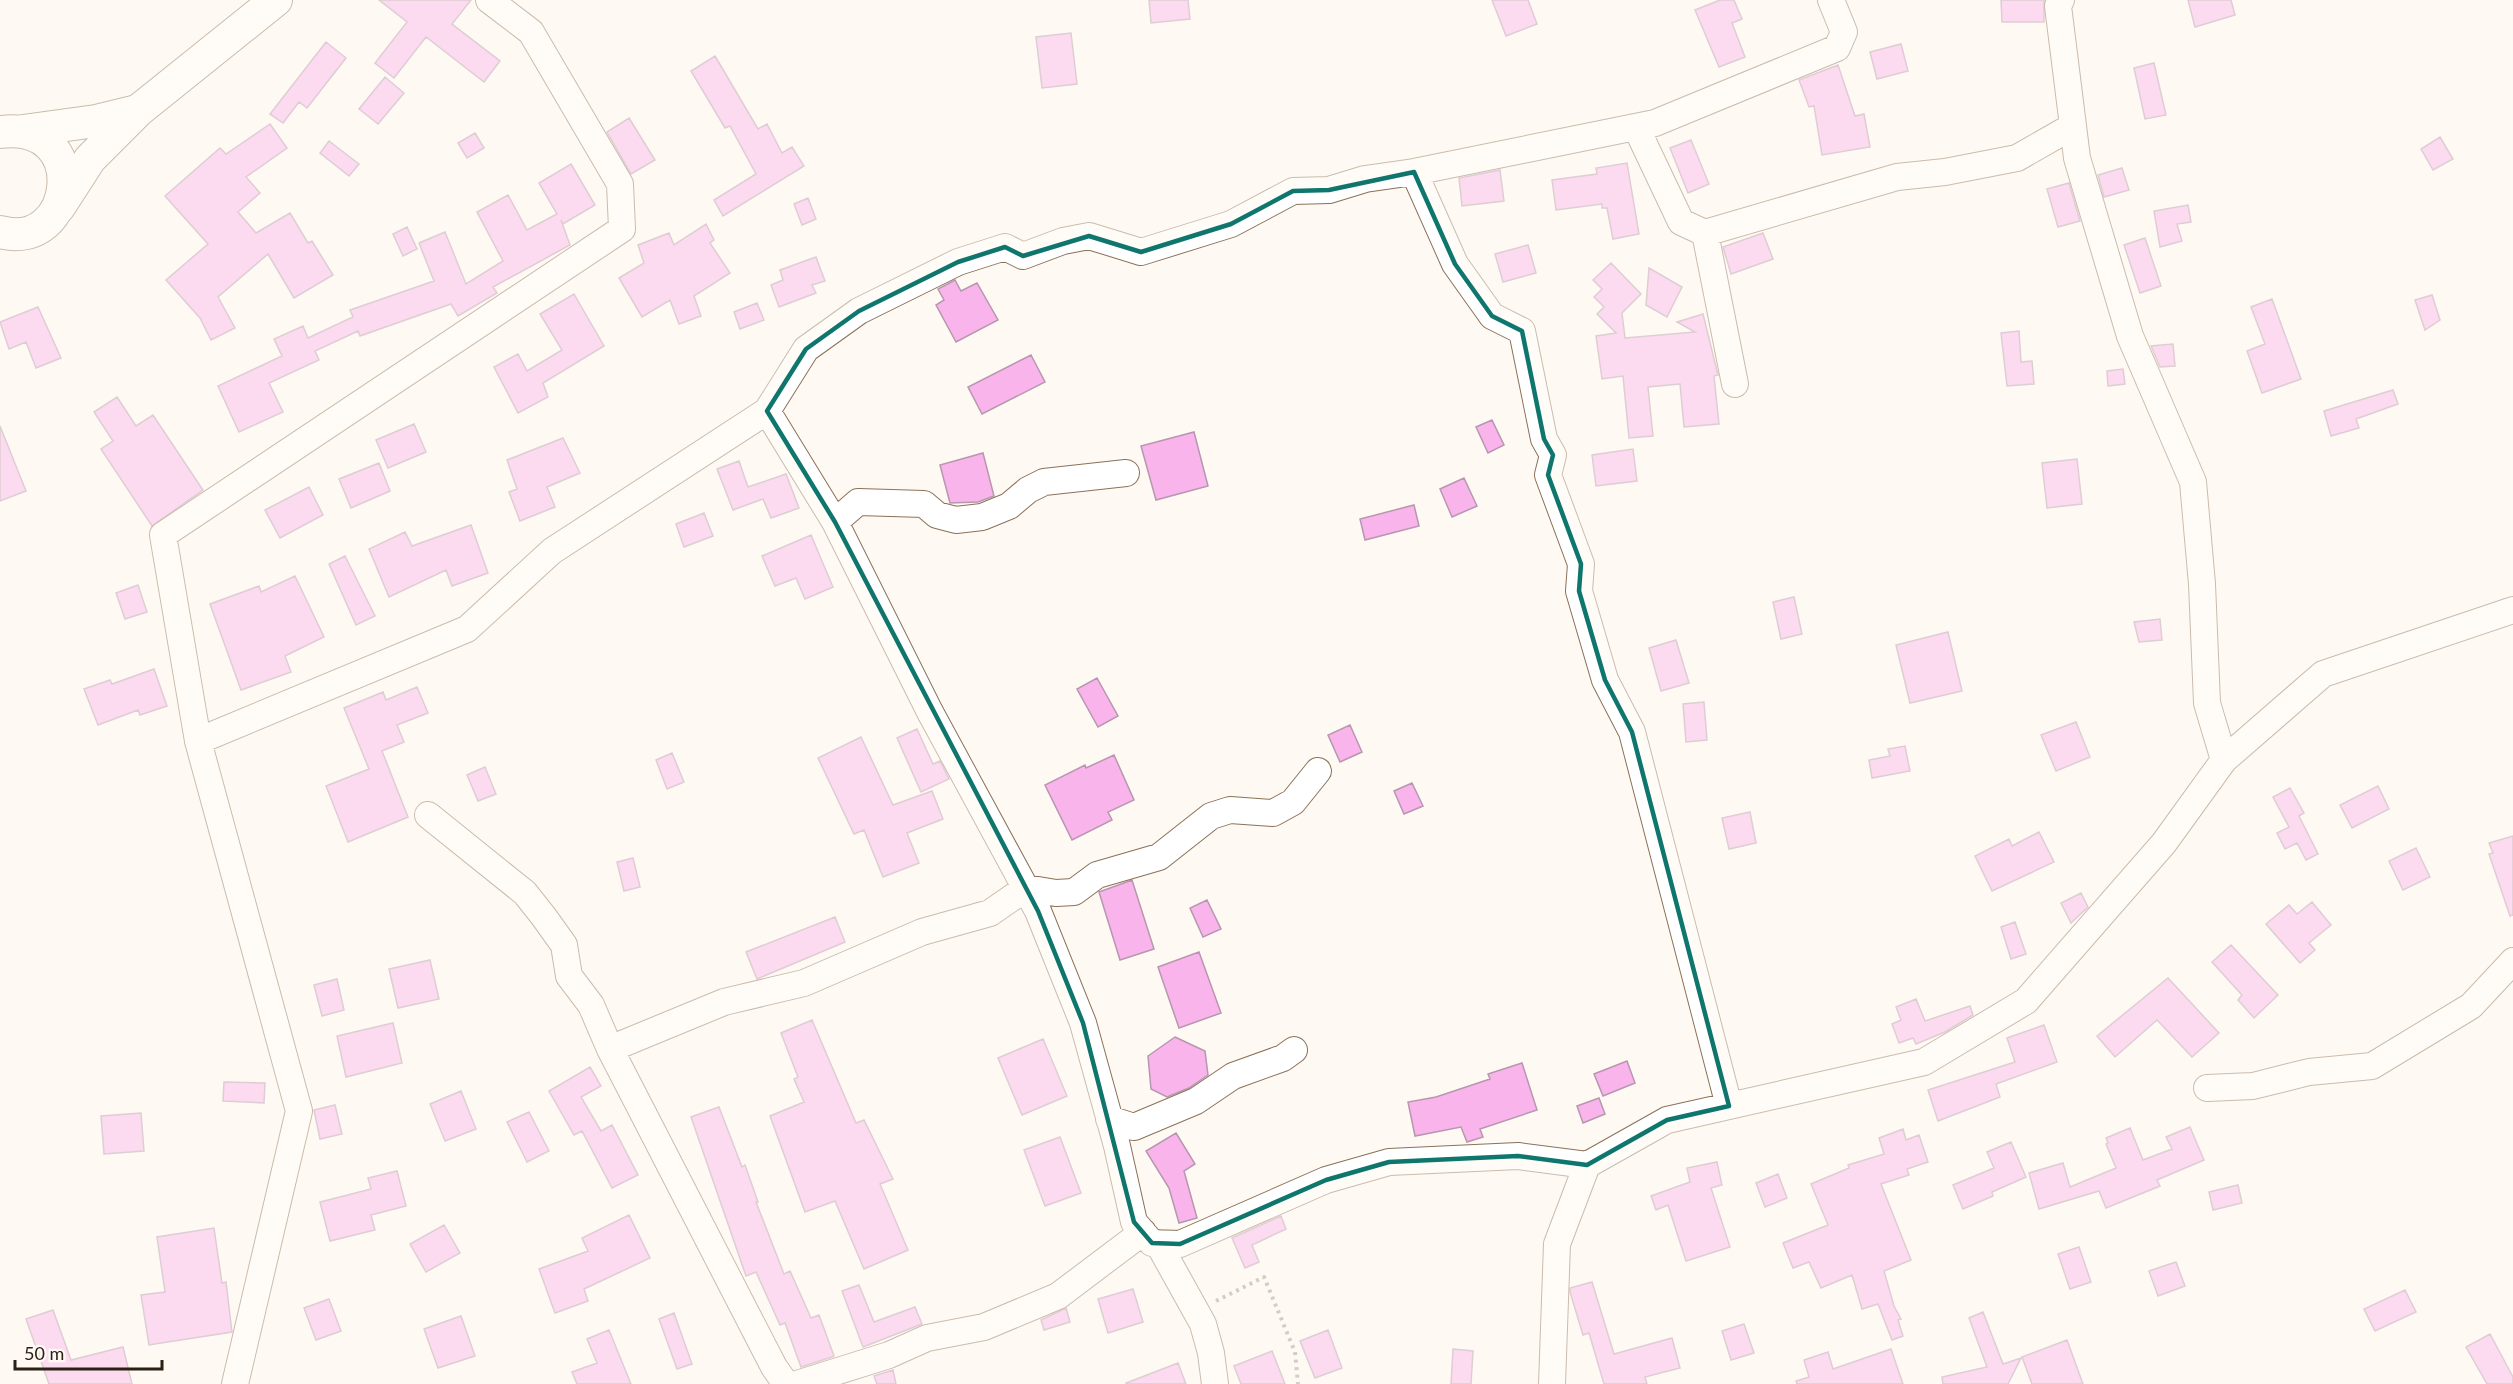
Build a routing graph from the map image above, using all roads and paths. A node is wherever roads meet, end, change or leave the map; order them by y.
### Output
1 (276, 0) edge
2 (489, 0) edge
3 (1831, 0) edge
4 (2061, 0) edge
5 (139, 110) junction
6 (2073, 126) junction
7 (9, 127) edge
8 (1636, 127) junction
9 (1414, 172) junction
10 (58, 207) junction
11 (1705, 233) junction
12 (6, 236) edge
13 (1735, 384) dead end
14 (767, 411) junction
15 (1126, 473) dead end
16 (835, 522) junction
17 (2513, 610) edge
18 (198, 741) junction
19 (2224, 760) junction
20 (1318, 771) dead end
21 (428, 815) dead end
22 (1026, 888) junction
23 (2513, 961) edge
24 (610, 1049) junction
25 (1294, 1050) dead end
26 (2207, 1088) dead end
27 (1729, 1106) junction
28 (1109, 1119) junction
29 (1587, 1165) junction
30 (1150, 1237) junction
31 (1196, 1312) junction
32 (235, 1384) edge
33 (786, 1384) edge
34 (797, 1384) edge
35 (1215, 1384) edge
36 (1298, 1384) edge
37 (1552, 1384) edge

1 - 5 main road
2 - 18 street
3 - 8 street
4 - 6 street
5 - 7 main road
5 - 10 main road
6 - 11 street
6 - 19 street
7 - 10 main road
8 - 9 street
8 - 11 street
9 - 14 street
9 - 27 street
10 - 12 main road
11 - 13 street
14 - 16 street
14 - 18 street
15 - 16 street
16 - 22 street
17 - 19 street
18 - 32 street
19 - 27 street
20 - 22 street
21 - 24 street
22 - 24 street
22 - 28 street
23 - 26 street
24 - 33 street
25 - 28 street
27 - 29 street
28 - 30 street
29 - 30 street
29 - 37 street
30 - 31 street
30 - 34 street
31 - 35 street
31 - 36 path

